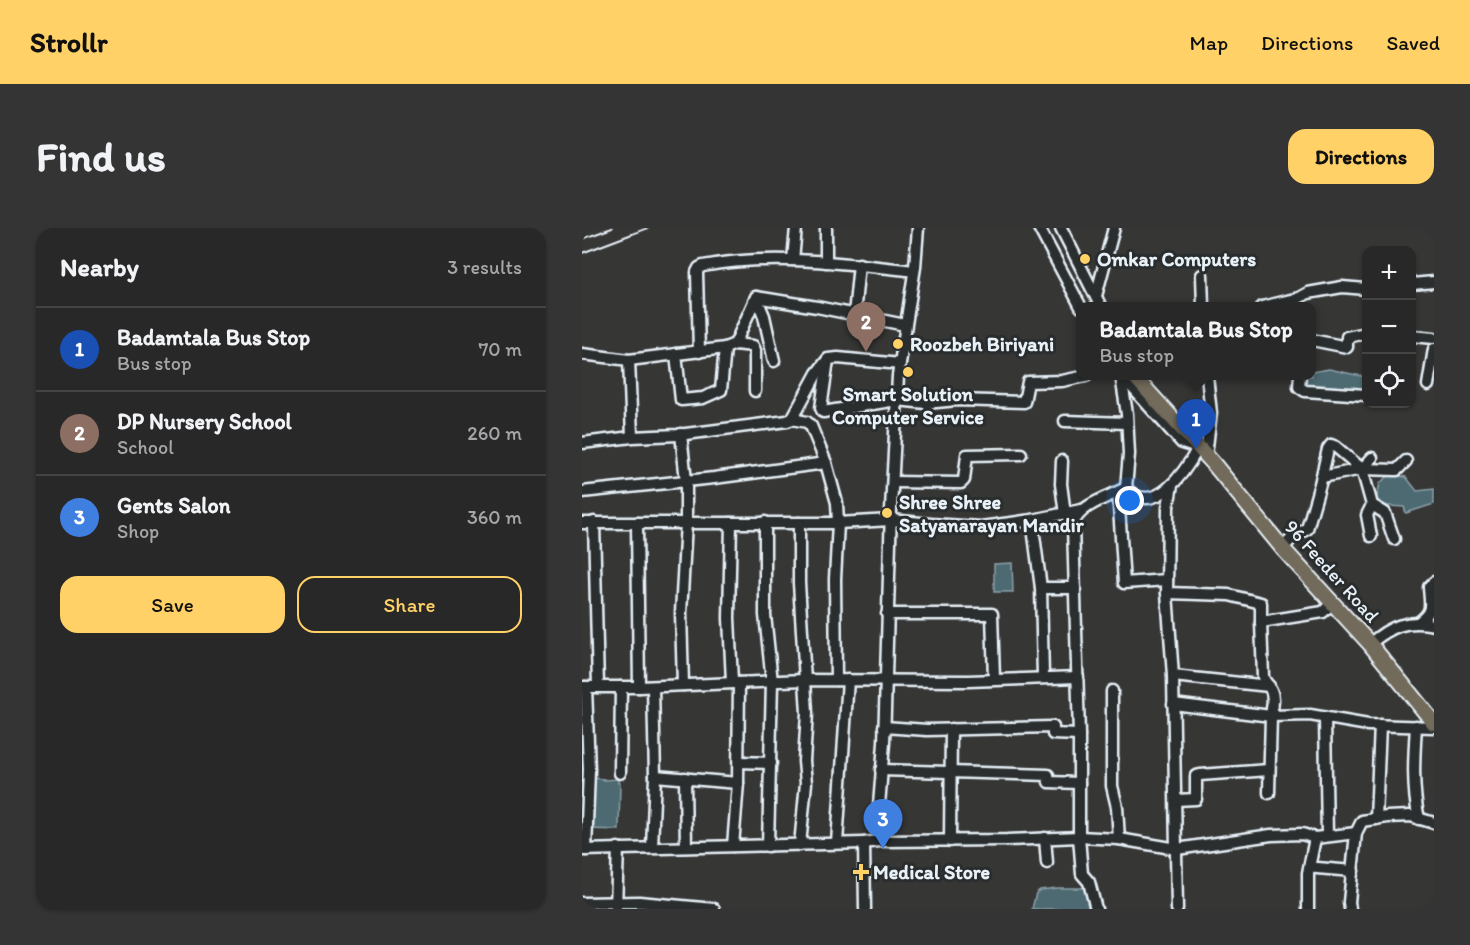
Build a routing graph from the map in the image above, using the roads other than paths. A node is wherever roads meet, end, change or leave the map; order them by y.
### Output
1 (796, 228) edge
2 (826, 228) edge
3 (918, 228) edge
4 (1040, 228) edge
5 (1061, 228) edge
6 (1114, 228) edge
7 (794, 260) junction
8 (826, 262) junction
9 (860, 264) junction
10 (914, 271) junction
11 (1202, 275) dead end
12 (1434, 282) edge
13 (1416, 284) edge
14 (1362, 289) edge
15 (756, 297) junction
16 (1098, 301) edge
17 (1079, 302) edge
18 (1203, 302) edge
19 (1299, 302) edge
20 (854, 315) junction
21 (905, 325) junction
22 (1362, 334) edge
23 (1416, 336) edge
24 (1434, 338) edge
25 (1316, 341) edge
26 (730, 346) junction
27 (1434, 349) edge
28 (699, 352) junction
29 (582, 354) edge
30 (676, 354) junction
31 (828, 359) junction
32 (629, 360) junction
33 (774, 361) dead end
34 (900, 364) junction
35 (1076, 378) edge
36 (1122, 380) edge
37 (1125, 380) edge
38 (1138, 380) edge
39 (1146, 380) edge
40 (1208, 380) edge
41 (1300, 380) edge
42 (1431, 381) edge
43 (755, 392) dead end
44 (1362, 395) edge
45 (897, 400) junction
46 (792, 419) junction
47 (1065, 421) dead end
48 (1127, 423) junction
49 (681, 434) junction
50 (632, 437) junction
51 (582, 442) edge
52 (1202, 452) junction
53 (1021, 454) dead end
54 (1372, 458) dead end
55 (1406, 460) dead end
56 (1062, 461) dead end
57 (826, 463) junction
58 (1362, 470) junction
59 (1322, 477) junction
60 (686, 481) junction
61 (892, 482) junction
62 (1172, 485) junction
63 (1122, 490) junction
64 (582, 492) edge
65 (1372, 505) junction
66 (1084, 509) junction
67 (1065, 514) junction
68 (891, 520) junction
69 (1032, 520) junction
70 (594, 522) junction
71 (686, 522) junction
72 (765, 522) junction
73 (582, 523) edge
74 (637, 523) junction
75 (731, 523) junction
76 (799, 523) junction
77 (838, 523) junction
78 (1371, 536) dead end
79 (1394, 540) dead end
80 (1282, 548) junction
81 (1167, 580) junction
82 (1434, 582) edge
83 (1041, 588) junction
84 (1075, 588) junction
85 (1167, 593) junction
86 (1332, 603) junction
87 (887, 614) junction
88 (1261, 622) junction
89 (1419, 622) junction
90 (1434, 625) edge
91 (1370, 644) junction
92 (1173, 676) junction
93 (1043, 677) junction
94 (1078, 677) junction
95 (994, 679) junction
96 (804, 680) junction
97 (836, 680) junction
98 (848, 680) junction
99 (885, 680) junction
100 (736, 682) junction
101 (772, 682) junction
102 (683, 685) junction
103 (1269, 686) junction
104 (589, 687) edge
105 (621, 687) junction
106 (639, 687) junction
107 (653, 687) junction
108 (1112, 691) dead end
109 (1173, 704) junction
110 (1271, 716) junction
111 (1325, 718) junction
112 (1380, 725) junction
113 (1434, 725) edge
114 (1416, 726) junction
115 (884, 727) junction
116 (951, 729) junction
117 (1079, 735) junction
118 (739, 762) junction
119 (771, 763) junction
120 (881, 770) junction
121 (1269, 770) junction
122 (950, 772) junction
123 (620, 773) dead end
124 (655, 776) junction
125 (685, 778) junction
126 (738, 783) junction
127 (1078, 783) junction
128 (1269, 793) dead end
129 (1176, 800) junction
130 (1376, 819) junction
131 (1419, 819) junction
132 (1434, 823) edge
133 (1356, 833) junction
134 (1327, 836) junction
135 (1079, 837) junction
136 (1045, 838) junction
137 (1315, 838) junction
138 (1119, 839) junction
139 (879, 841) junction
140 (950, 841) junction
141 (837, 843) junction
142 (864, 843) junction
143 (800, 845) junction
144 (733, 846) junction
145 (768, 846) junction
146 (652, 847) junction
147 (686, 847) junction
148 (618, 848) junction
149 (1177, 849) junction
150 (584, 850) edge
151 (1047, 863) dead end
152 (1317, 868) dead end
153 (1353, 871) junction
154 (582, 903) edge
155 (864, 903) edge
156 (616, 906) edge
157 (714, 909) edge
158 (1096, 909) edge
159 (1177, 909) edge
160 (1308, 909) edge
161 (1350, 909) edge

1 - 7 street
2 - 8 street
3 - 10 street
4 - 17 street
5 - 16 street
6 - 16 street
7 - 8 street
7 - 28 street
8 - 9 street
9 - 10 street
9 - 20 street
10 - 21 street
11 - 18 street
12 - 13 street
14 - 19 street
15 - 20 street
15 - 26 street
15 - 33 street
20 - 21 street
21 - 34 street
22 - 25 street
23 - 24 street
26 - 28 street
26 - 30 street
26 - 43 street
27 - 42 street
28 - 30 street
29 - 32 street
30 - 32 street
31 - 34 street
31 - 45 street
31 - 46 street
32 - 50 street
34 - 45 street
35 - 45 street
36 - 48 street
37 - 52 street
38 - 52 main road, 96 Feeder Road
39 - 52 street
40 - 52 street
41 - 44 street
45 - 61 street
46 - 49 street
46 - 57 street
47 - 48 street
48 - 63 street
49 - 50 street
49 - 60 street
50 - 51 street
52 - 62 street
52 - 80 main road, 96 Feeder Road
53 - 61 street
54 - 58 street
55 - 58 street
56 - 67 street
57 - 60 street
57 - 77 street
58 - 59 street
58 - 59 street
58 - 65 street
59 - 80 street
60 - 64 street
60 - 71 street
61 - 68 street
62 - 63 street
62 - 81 street
63 - 66 street
63 - 81 street
65 - 78 street
65 - 79 street
66 - 67 street
66 - 84 street
67 - 69 street
68 - 69 street
68 - 77 street
68 - 87 street
69 - 83 street
70 - 73 street
70 - 74 street
70 - 104 street
71 - 74 street
71 - 75 street
71 - 102 street
72 - 75 street
72 - 76 street
72 - 101 street
74 - 106 street
75 - 100 street
76 - 77 street
76 - 96 street
77 - 97 street
80 - 86 main road, 96 Feeder Road
81 - 85 street
82 - 89 street
83 - 84 street
83 - 93 street
84 - 94 street
85 - 88 street
85 - 92 street
86 - 88 street
86 - 91 main road, 96 Feeder Road
87 - 95 street
87 - 99 street
88 - 103 street
89 - 90 street
89 - 91 street
91 - 113 main road, 96 Feeder Road
92 - 103 street
92 - 109 street
93 - 94 street
93 - 95 street
94 - 117 street
95 - 99 street
96 - 97 street
96 - 101 street
96 - 143 street
97 - 98 street
98 - 99 street
98 - 141 street
99 - 115 street
100 - 101 street
100 - 102 street
100 - 118 street
101 - 119 street
102 - 107 street
103 - 110 street
104 - 105 street
104 - 150 street
105 - 106 street
105 - 123 street
106 - 107 street
107 - 124 street
108 - 138 street
109 - 110 street
109 - 129 street
110 - 111 street
110 - 121 street
111 - 112 street
111 - 134 street
112 - 114 street
112 - 130 street
113 - 114 street
114 - 131 street
115 - 116 street
115 - 120 street
116 - 117 street
116 - 122 street
117 - 127 street
118 - 119 street
118 - 126 street
119 - 145 street
120 - 122 street
120 - 139 street
121 - 128 street
121 - 129 street
122 - 127 street
122 - 140 street
124 - 125 street
124 - 146 street
125 - 126 street
125 - 147 street
126 - 144 street
127 - 135 street
129 - 149 street
130 - 131 street
130 - 133 street
131 - 132 street
133 - 134 street
133 - 153 street
134 - 137 street
135 - 136 street
135 - 138 street
135 - 158 street
136 - 140 street
136 - 151 street
137 - 149 street
137 - 160 street
138 - 149 street
139 - 140 street
139 - 142 street
141 - 142 street
141 - 143 street
142 - 155 street
143 - 145 street
144 - 145 street
144 - 147 street
146 - 147 street
146 - 148 street
148 - 150 street
148 - 156 street
149 - 159 street
152 - 153 street
153 - 161 street
154 - 156 street
156 - 157 street

